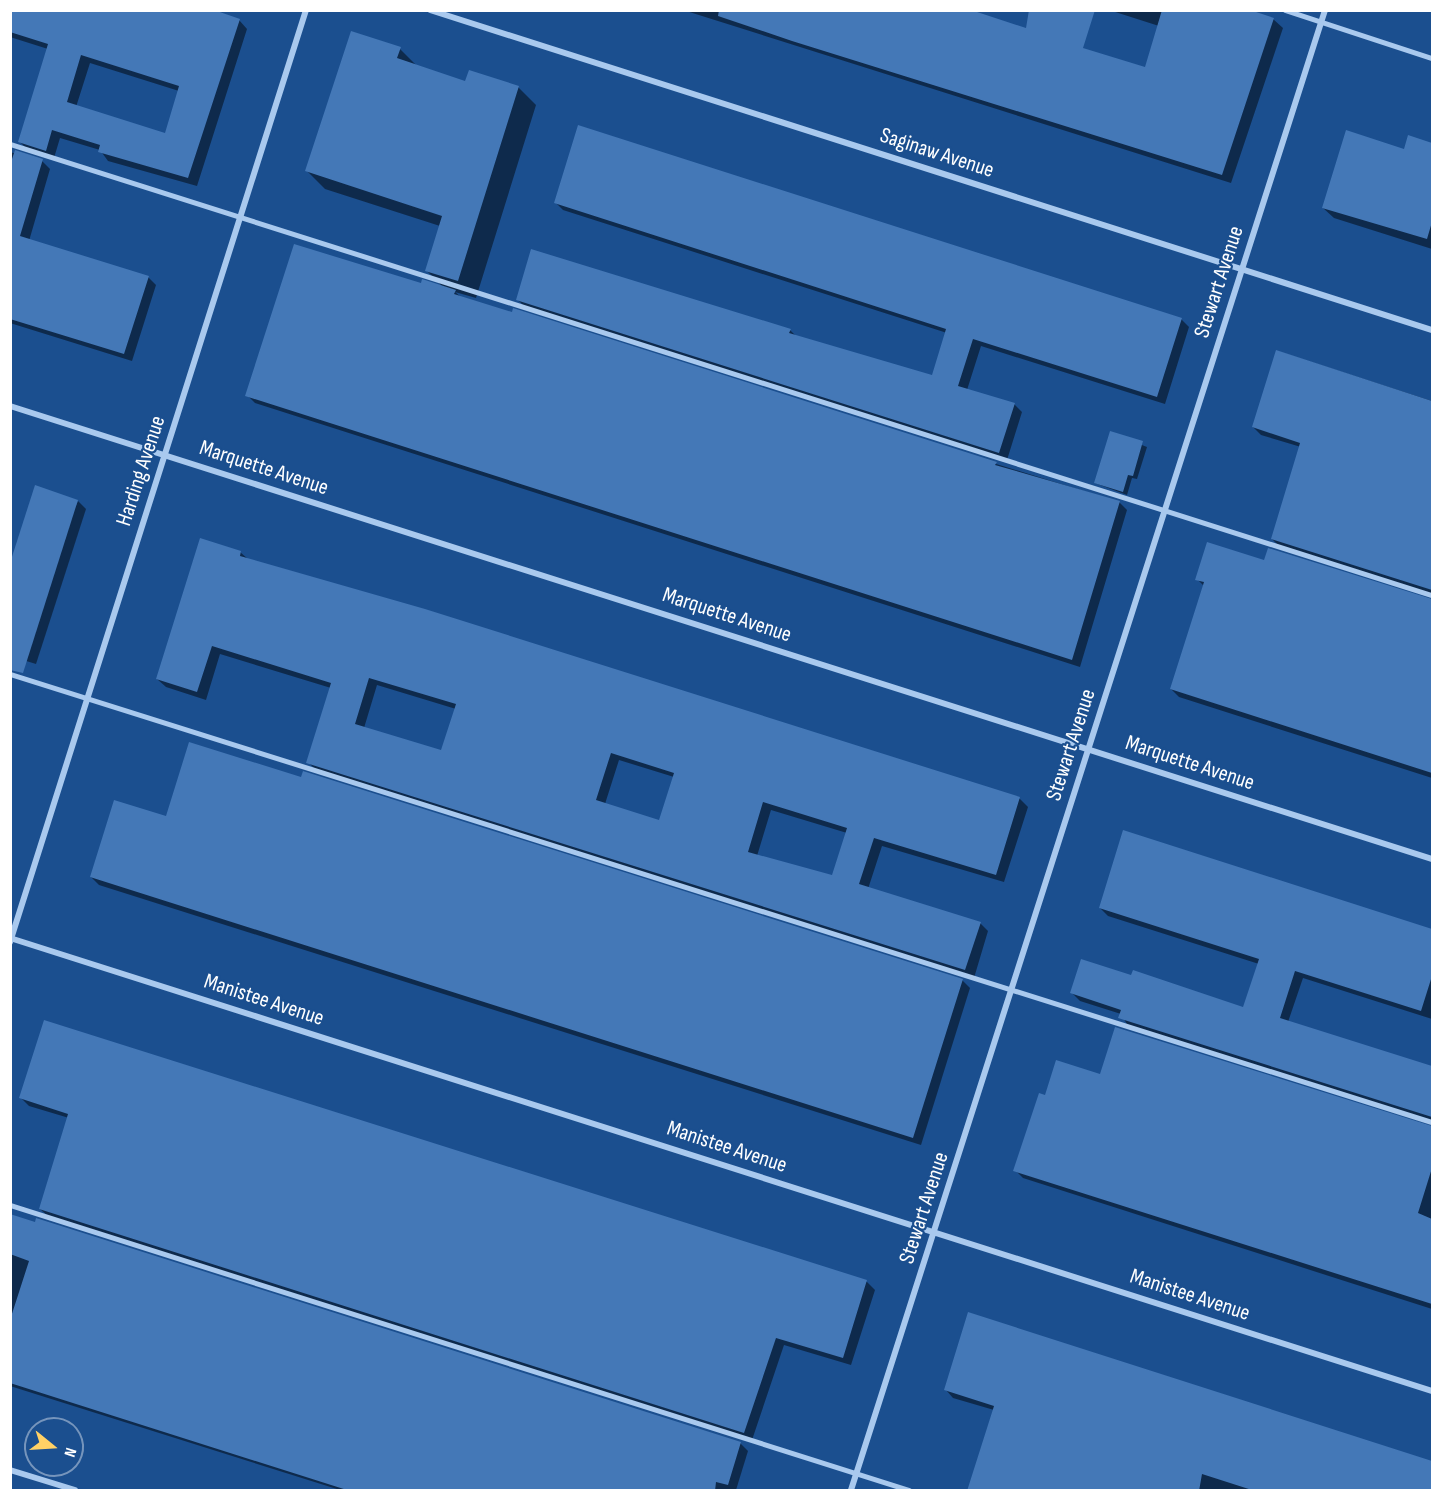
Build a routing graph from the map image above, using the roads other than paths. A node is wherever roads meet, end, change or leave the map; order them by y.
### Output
1 (306, 10) edge
2 (430, 10) edge
3 (1285, 10) edge
4 (1324, 10) edge
5 (1321, 22) junction
6 (1432, 57) edge
7 (10, 144) edge
8 (240, 217) junction
9 (1242, 269) junction
10 (1432, 330) edge
11 (10, 406) edge
12 (165, 455) junction
13 (1165, 511) junction
14 (1432, 595) edge
15 (10, 674) edge
16 (88, 698) junction
17 (1089, 749) junction
18 (1432, 859) edge
19 (11, 939) edge
20 (1012, 990) junction
21 (1432, 1122) edge
22 (10, 1205) edge
23 (935, 1232) junction
24 (1432, 1391) edge
25 (10, 1470) edge
26 (856, 1474) junction
27 (75, 1491) edge
28 (851, 1491) edge
29 (909, 1491) edge

1 - 8 street, Harding Avenue
2 - 9 street, Saginaw Avenue
3 - 5 lane
4 - 5 street, Stewart Avenue
5 - 6 lane
5 - 9 street, Stewart Avenue
7 - 8 lane
8 - 12 street, Harding Avenue
8 - 13 lane
9 - 10 street, Saginaw Avenue
9 - 13 street, Stewart Avenue
11 - 12 street, Marquette Avenue
12 - 16 street, Harding Avenue
12 - 17 street, Marquette Avenue
13 - 14 lane
13 - 17 street, Stewart Avenue
15 - 16 lane
16 - 19 street, Harding Avenue
16 - 20 lane
17 - 18 street, Marquette Avenue
17 - 20 street, Stewart Avenue
19 - 23 street, Manistee Avenue
20 - 21 lane
20 - 23 street, Stewart Avenue
22 - 26 lane
23 - 24 street, Manistee Avenue
23 - 26 street, Stewart Avenue
25 - 27 street
26 - 28 street, Stewart Avenue
26 - 29 lane

